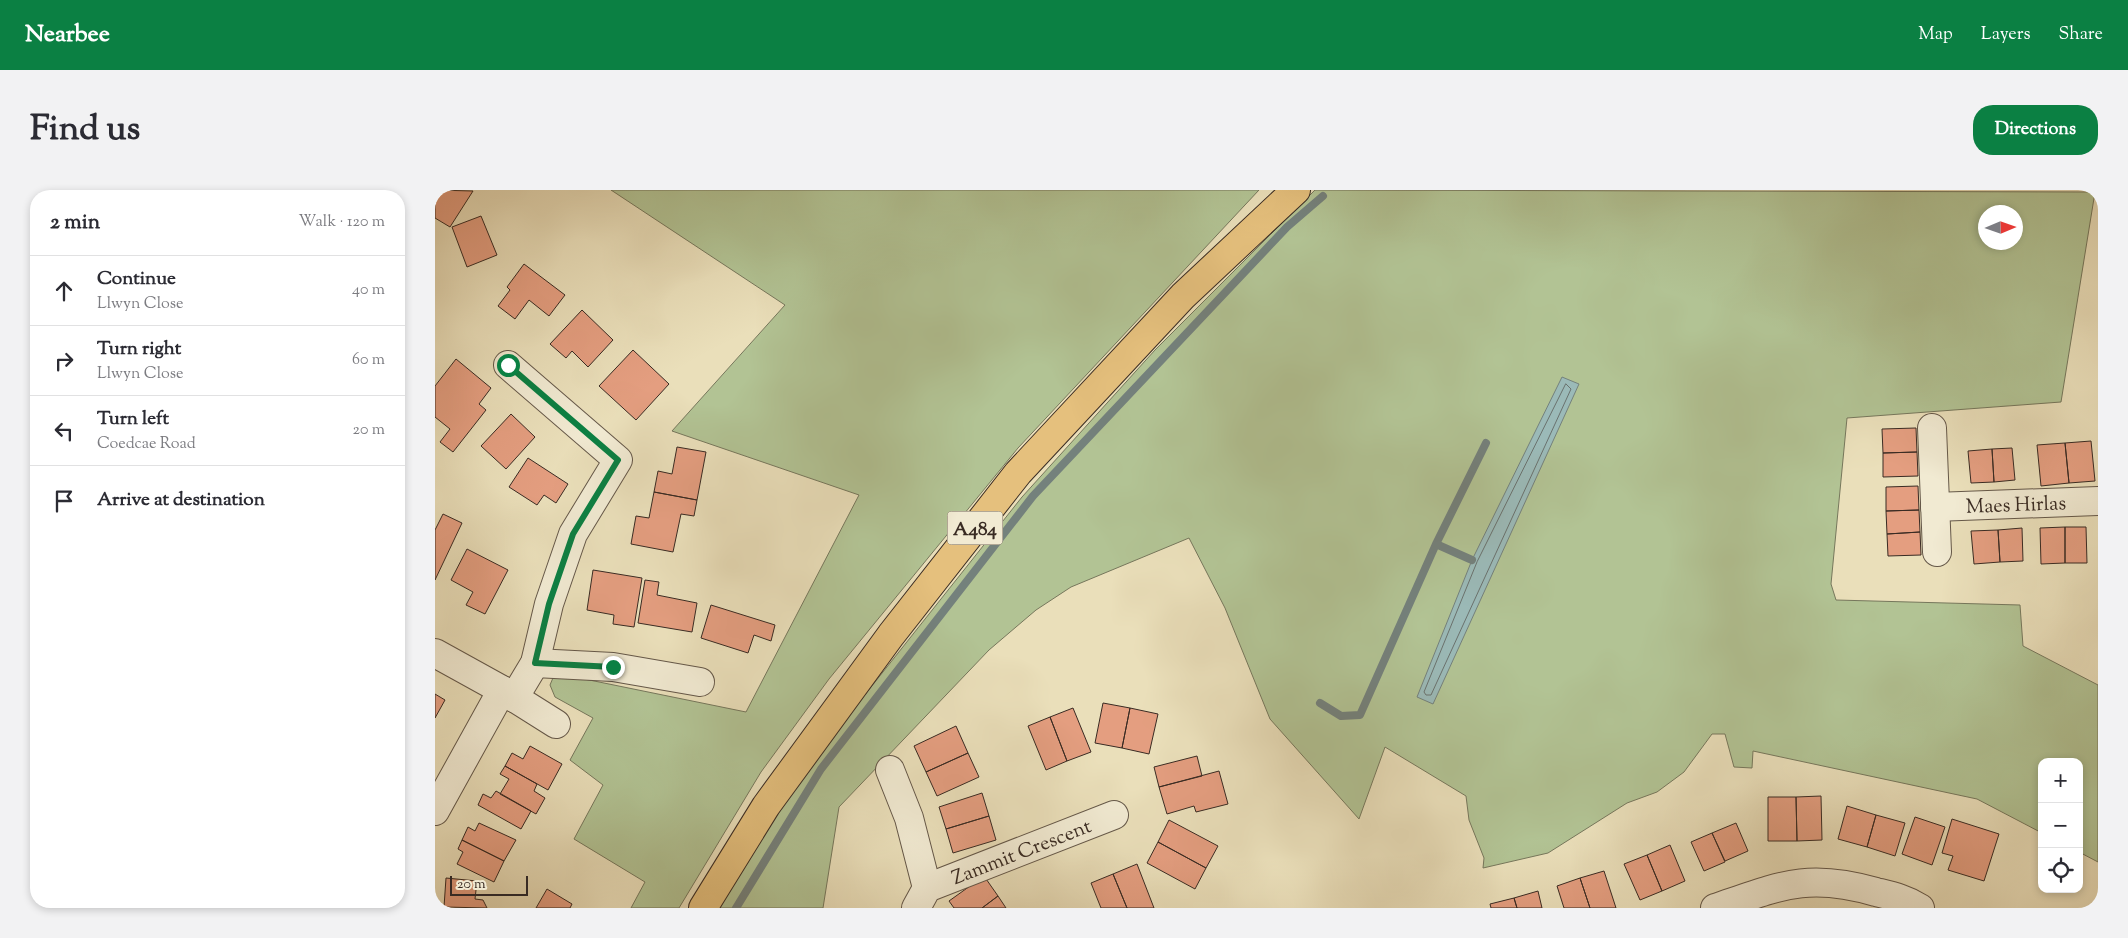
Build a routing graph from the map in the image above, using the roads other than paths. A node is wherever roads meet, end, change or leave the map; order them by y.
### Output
1 (1296, 190) edge
2 (508, 365) dead end
3 (1932, 428) dead end
4 (2098, 501) edge
5 (1935, 507) junction
6 (1937, 552) dead end
7 (435, 653) edge
8 (535, 663) junction
9 (700, 682) dead end
10 (508, 694) junction
11 (556, 724) dead end
12 (890, 770) dead end
13 (435, 811) edge
14 (1115, 815) dead end
15 (922, 898) edge
16 (703, 908) edge
17 (1715, 908) edge
18 (1920, 908) edge

1 - 16 main road, A484
2 - 8 street
3 - 5 street
4 - 5 street, Maes Hirlas
5 - 6 street
7 - 10 street
8 - 9 street
8 - 10 street
10 - 11 street
10 - 13 street
12 - 15 street, Zammit Crescent
14 - 15 street, Zammit Crescent
17 - 18 street

